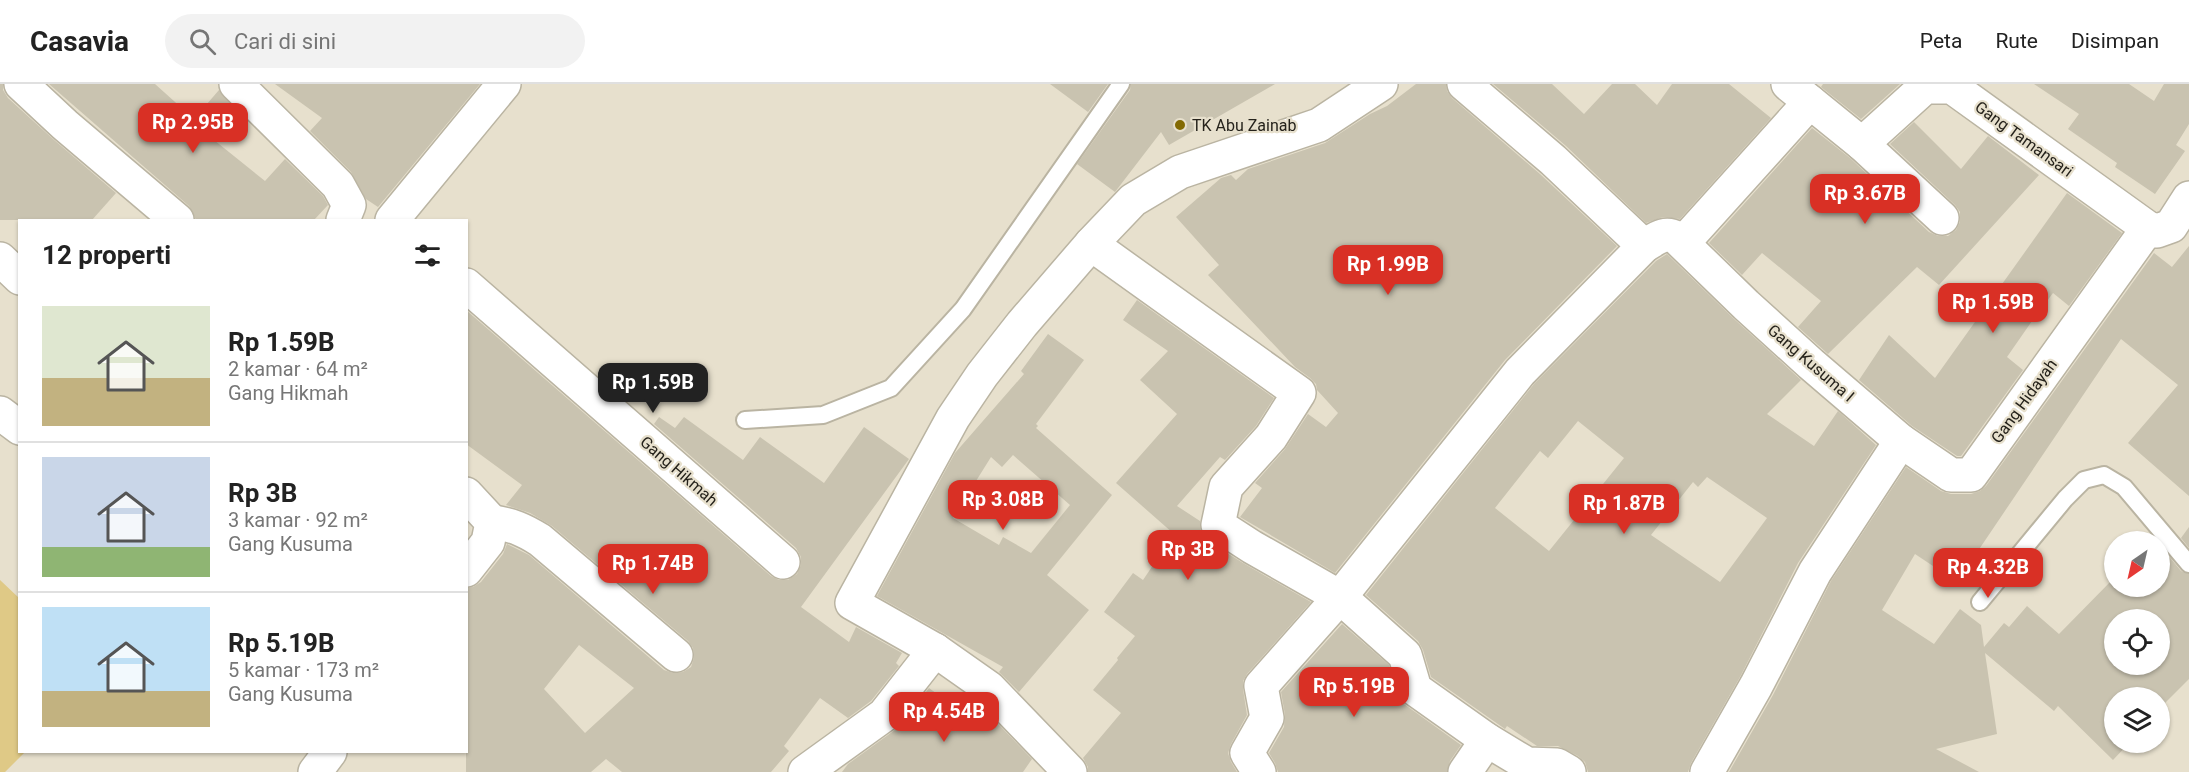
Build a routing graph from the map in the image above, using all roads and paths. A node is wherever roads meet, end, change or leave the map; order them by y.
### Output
1 (21, 84) edge
2 (236, 84) edge
3 (504, 84) edge
4 (1121, 84) edge
5 (1381, 84) edge
6 (1464, 84) edge
7 (1804, 92) edge
8 (1862, 144) junction
9 (2189, 198) edge
10 (346, 213) edge
11 (1942, 218) dead end
12 (176, 219) edge
13 (389, 219) edge
14 (392, 219) edge
15 (2148, 228) junction
16 (1663, 241) junction
17 (1091, 244) junction
18 (0, 260) edge
19 (18, 276) edge
20 (468, 287) edge
21 (0, 413) edge
22 (745, 420) dead end
23 (18, 426) edge
24 (1901, 441) junction
25 (1971, 475) joint
26 (468, 496) edge
27 (492, 522) junction
28 (783, 562) dead end
29 (2189, 564) edge
30 (468, 567) edge
31 (1340, 597) junction
32 (1980, 602) dead end
33 (935, 650) junction
34 (676, 655) dead end
35 (1487, 740) junction
36 (329, 753) edge
37 (315, 772) edge
38 (805, 772) edge
39 (1070, 772) edge
40 (1259, 772) edge
41 (1465, 772) edge
42 (1569, 772) edge
43 (1707, 772) edge

1 - 12 street
2 - 10 street
3 - 14 street
4 - 22 lane
5 - 17 street
6 - 16 street, Gang Kusuma I
7 - 8 street
7 - 16 street
8 - 11 street
8 - 15 street, Gang Tamansari
9 - 15 street
10 - 13 street
15 - 25 street, Gang Hidayah
16 - 24 street, Gang Kusuma I
16 - 31 street
17 - 31 street
17 - 33 street
18 - 19 street
20 - 28 street, Gang Hikmah
21 - 23 street
24 - 25 street, Gang Kusuma I
24 - 43 street
26 - 27 street
27 - 30 street
27 - 34 street
29 - 32 lane
31 - 35 street
31 - 40 street
33 - 38 street
33 - 39 street
35 - 41 street
35 - 42 street
36 - 37 street

